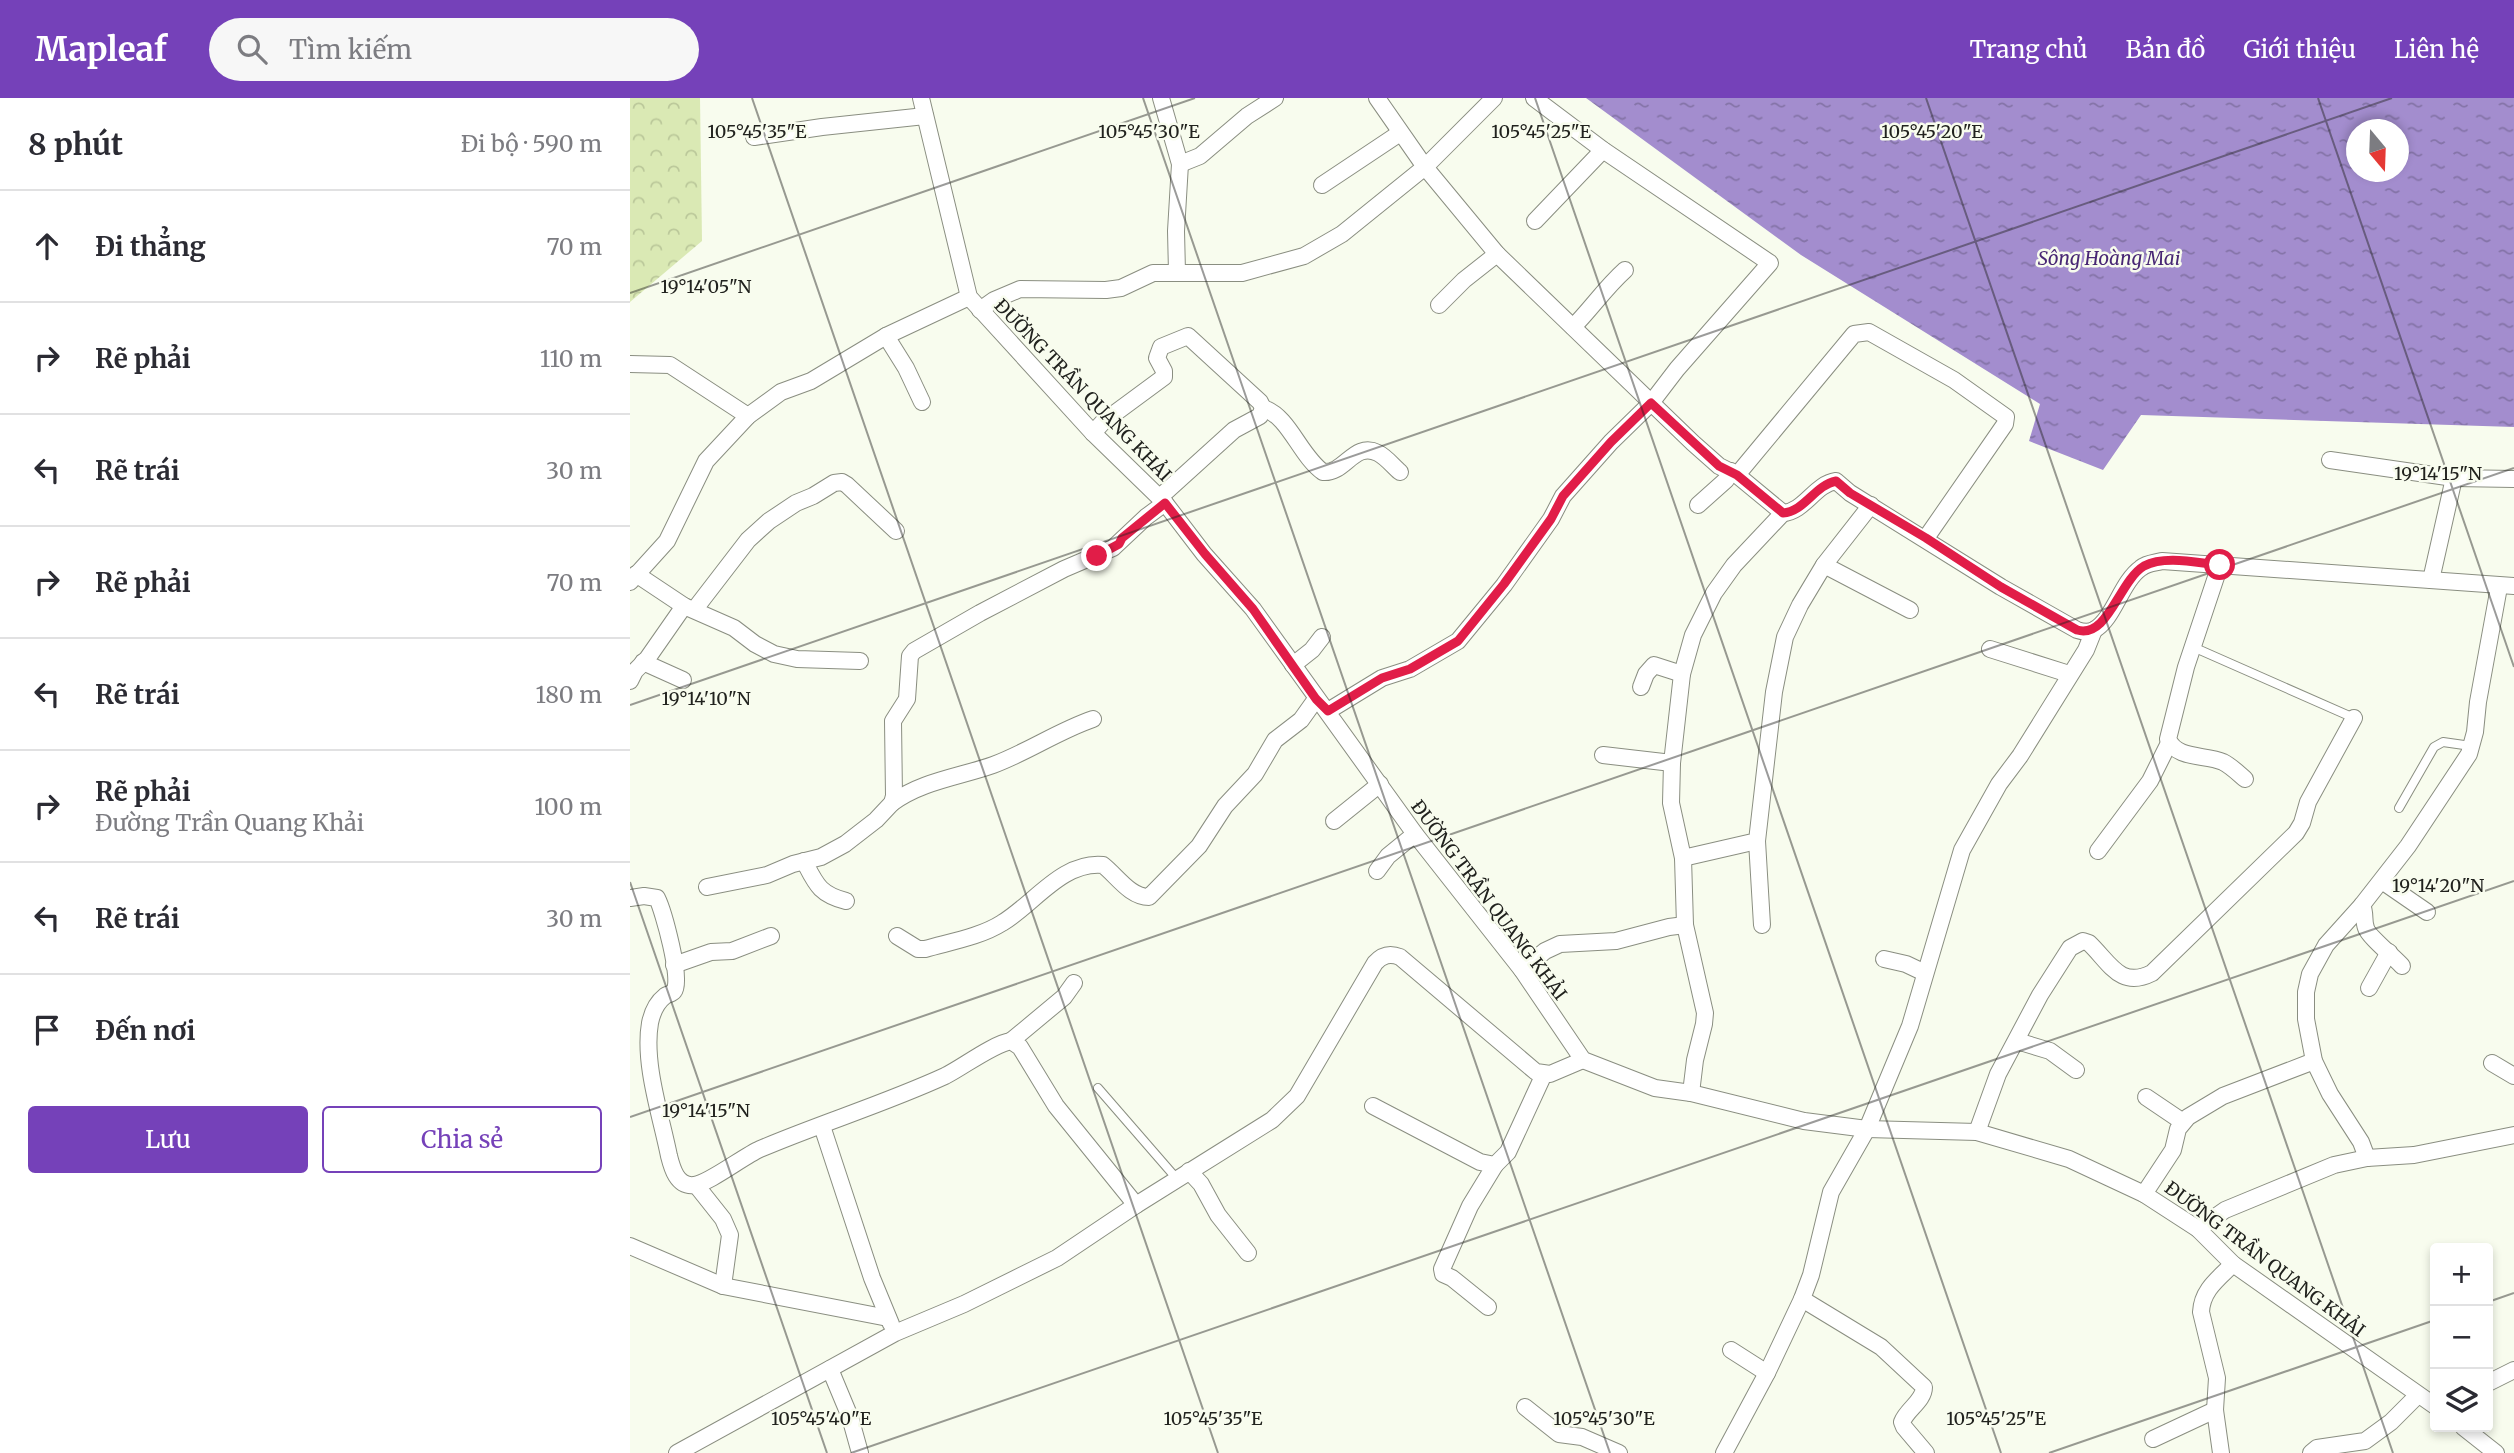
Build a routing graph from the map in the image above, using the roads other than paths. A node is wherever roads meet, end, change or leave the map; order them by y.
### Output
1 (921, 98) edge
2 (1161, 98) edge
3 (1275, 98) edge
4 (1377, 98) edge
5 (1494, 98) edge
6 (1534, 98) edge
7 (925, 116) junction
8 (1400, 133) junction
9 (754, 137) dead end
10 (1603, 149) junction
11 (1180, 164) junction
12 (1425, 167) junction
13 (1322, 185) dead end
14 (1535, 221) dead end
15 (1497, 254) junction
16 (1625, 270) dead end
17 (1177, 272) junction
18 (969, 297) junction
19 (1439, 305) dead end
20 (980, 310) junction
21 (1573, 327) junction
22 (886, 336) junction
23 (630, 363) edge
24 (922, 402) dead end
25 (1651, 403) junction
26 (1264, 408) junction
27 (747, 416) junction
28 (1093, 433) junction
29 (2330, 460) dead end
30 (1400, 472) dead end
31 (1734, 473) junction
32 (2454, 478) junction
33 (2514, 479) edge
34 (1162, 500) junction
35 (1698, 505) dead end
36 (1871, 505) junction
37 (1783, 513) junction
38 (896, 531) dead end
39 (1926, 538) junction
40 (1824, 565) junction
41 (2220, 565) junction
42 (633, 578) edge
43 (2431, 580) junction
44 (2506, 587) edge
45 (690, 608) junction
46 (1910, 610) dead end
47 (2094, 630) junction
48 (1322, 637) dead end
49 (2193, 647) junction
50 (1990, 649) dead end
51 (860, 661) dead end
52 (643, 662) junction
53 (1293, 665) junction
54 (1682, 674) junction
55 (2070, 674) junction
56 (683, 680) dead end
57 (630, 681) edge
58 (1641, 687) dead end
59 (1316, 699) junction
60 (1328, 711) junction
61 (2354, 718) joint
62 (1093, 719) dead end
63 (2169, 743) junction
64 (2471, 746) junction
65 (1603, 755) dead end
66 (1672, 763) junction
67 (2245, 779) dead end
68 (1380, 785) junction
69 (892, 803) junction
70 (2399, 808) dead end
71 (1334, 821) dead end
72 (1415, 834) junction
73 (1757, 841) junction
74 (2098, 851) dead end
75 (1683, 858) junction
76 (804, 860) junction
77 (1377, 871) dead end
78 (2382, 881) junction
79 (707, 887) dead end
80 (630, 898) edge
81 (846, 901) dead end
82 (2362, 905) junction
83 (2427, 912) dead end
84 (1685, 925) junction
85 (1762, 925) dead end
86 (771, 936) dead end
87 (897, 936) dead end
88 (2389, 952) junction
89 (1884, 959) dead end
90 (674, 965) junction
91 (2402, 966) dead end
92 (1522, 970) junction
93 (1925, 973) junction
94 (1074, 983) dead end
95 (2369, 988) dead end
96 (1011, 1041) junction
97 (2017, 1041) junction
98 (1583, 1060) junction
99 (2314, 1061) junction
100 (2492, 1063) dead end
101 (2076, 1070) dead end
102 (1544, 1074) junction
103 (2514, 1076) edge
104 (1098, 1088) dead end
105 (1691, 1093) junction
106 (2146, 1097) dead end
107 (1373, 1106) dead end
108 (2183, 1122) junction
109 (821, 1126) junction
110 (1867, 1129) junction
111 (1977, 1132) junction
112 (2514, 1135) edge
113 (2367, 1158) junction
114 (1495, 1164) junction
115 (1183, 1175) junction
116 (696, 1185) junction
117 (2144, 1194) junction
118 (1136, 1205) junction
119 (2198, 1229) junction
120 (630, 1246) edge
121 (1248, 1253) dead end
122 (2233, 1264) junction
123 (723, 1286) junction
124 (1802, 1299) junction
125 (1488, 1307) dead end
126 (888, 1318) junction
127 (895, 1333) junction
128 (1731, 1350) dead end
129 (830, 1368) junction
130 (2514, 1370) edge
131 (1767, 1373) junction
132 (2493, 1380) edge
133 (2418, 1395) junction
134 (2430, 1403) edge
135 (1525, 1407) dead end
136 (2215, 1410) junction
137 (2469, 1432) edge
138 (2153, 1439) dead end
139 (677, 1453) edge
140 (860, 1453) edge
141 (1619, 1453) edge
142 (1724, 1453) edge
143 (1926, 1453) edge
144 (2221, 1453) edge
145 (2311, 1453) edge
146 (2496, 1453) edge

1 - 7 street, ĐƯỜNG TRẦN QUANG KHẢI
2 - 11 street
3 - 11 street
4 - 8 street
5 - 12 street
6 - 10 street
7 - 9 street
7 - 18 street, ĐƯỜNG TRẦN QUANG KHẢI
8 - 12 street
8 - 13 street
10 - 14 street
10 - 25 street
11 - 17 street
12 - 15 street
12 - 17 street
15 - 19 street
15 - 21 street
16 - 21 street
17 - 20 street
18 - 20 street, ĐƯỜNG TRẦN QUANG KHẢI
18 - 22 street
20 - 28 street, ĐƯỜNG TRẦN QUANG KHẢI
21 - 25 street
22 - 24 street
22 - 27 street
23 - 27 street
25 - 31 street
25 - 60 street
26 - 28 street
26 - 30 street
26 - 34 street
27 - 42 street
28 - 34 street, ĐƯỜNG TRẦN QUANG KHẢI
29 - 32 street
31 - 35 street
31 - 37 street
31 - 39 street
32 - 33 street
32 - 43 street
34 - 53 street, ĐƯỜNG TRẦN QUANG KHẢI
34 - 69 street
36 - 37 street
36 - 39 street
36 - 40 street
37 - 54 street
38 - 45 street
39 - 47 street
40 - 46 street
40 - 73 street
41 - 43 street
41 - 47 street
41 - 49 street
42 - 45 street
43 - 44 street
44 - 64 street
45 - 51 street
45 - 52 street
47 - 55 street
48 - 53 street
49 - 61 lane
49 - 63 street
50 - 55 street
52 - 56 street
52 - 57 street
53 - 59 street, ĐƯỜNG TRẦN QUANG KHẢI
54 - 58 street
54 - 66 street
55 - 93 street
59 - 60 street, ĐƯỜNG TRẦN QUANG KHẢI
59 - 87 street
60 - 68 street, ĐƯỜNG TRẦN QUANG KHẢI
61 - 97 street
62 - 69 street
63 - 67 street
63 - 74 street
64 - 70 lane
64 - 78 street
65 - 66 street
66 - 75 street
68 - 71 street
68 - 72 street, ĐƯỜNG TRẦN QUANG KHẢI
69 - 76 street
72 - 77 street
72 - 92 street, ĐƯỜNG TRẦN QUANG KHẢI
73 - 75 street
73 - 85 street
75 - 84 street
76 - 79 street
76 - 81 street
78 - 82 street
78 - 83 street
80 - 90 street
82 - 88 street
82 - 99 street
84 - 92 street
84 - 105 street
86 - 90 street
88 - 91 street
88 - 95 street
89 - 93 street
90 - 116 street
92 - 98 street, ĐƯỜNG TRẦN QUANG KHẢI
93 - 110 street
94 - 96 street
96 - 109 street
96 - 118 street
97 - 101 street
97 - 111 street
98 - 102 street
98 - 105 street, ĐƯỜNG TRẦN QUANG KHẢI
99 - 108 street
99 - 113 street
100 - 103 street
102 - 114 street
102 - 115 street
104 - 115 lane
105 - 110 street, ĐƯỜNG TRẦN QUANG KHẢI
106 - 108 street
107 - 114 street
108 - 117 street
109 - 116 street
109 - 126 street
110 - 111 street, ĐƯỜNG TRẦN QUANG KHẢI
110 - 124 street
111 - 117 street, ĐƯỜNG TRẦN QUANG KHẢI
112 - 113 street
113 - 119 street
114 - 125 street
115 - 118 street
115 - 121 street
116 - 123 street
117 - 119 street, ĐƯỜNG TRẦN QUANG KHẢI
118 - 127 street
119 - 122 street, ĐƯỜNG TRẦN QUANG KHẢI
120 - 123 street
122 - 133 street, ĐƯỜNG TRẦN QUANG KHẢI
122 - 136 street
123 - 126 street
124 - 131 street
124 - 143 street
126 - 127 street
127 - 129 street
128 - 131 street
129 - 139 street
129 - 140 street
130 - 132 street
131 - 142 street
133 - 134 street, ĐƯỜNG TRẦN QUANG KHẢI
133 - 145 street
135 - 141 street
136 - 138 street
136 - 144 street
137 - 146 street

